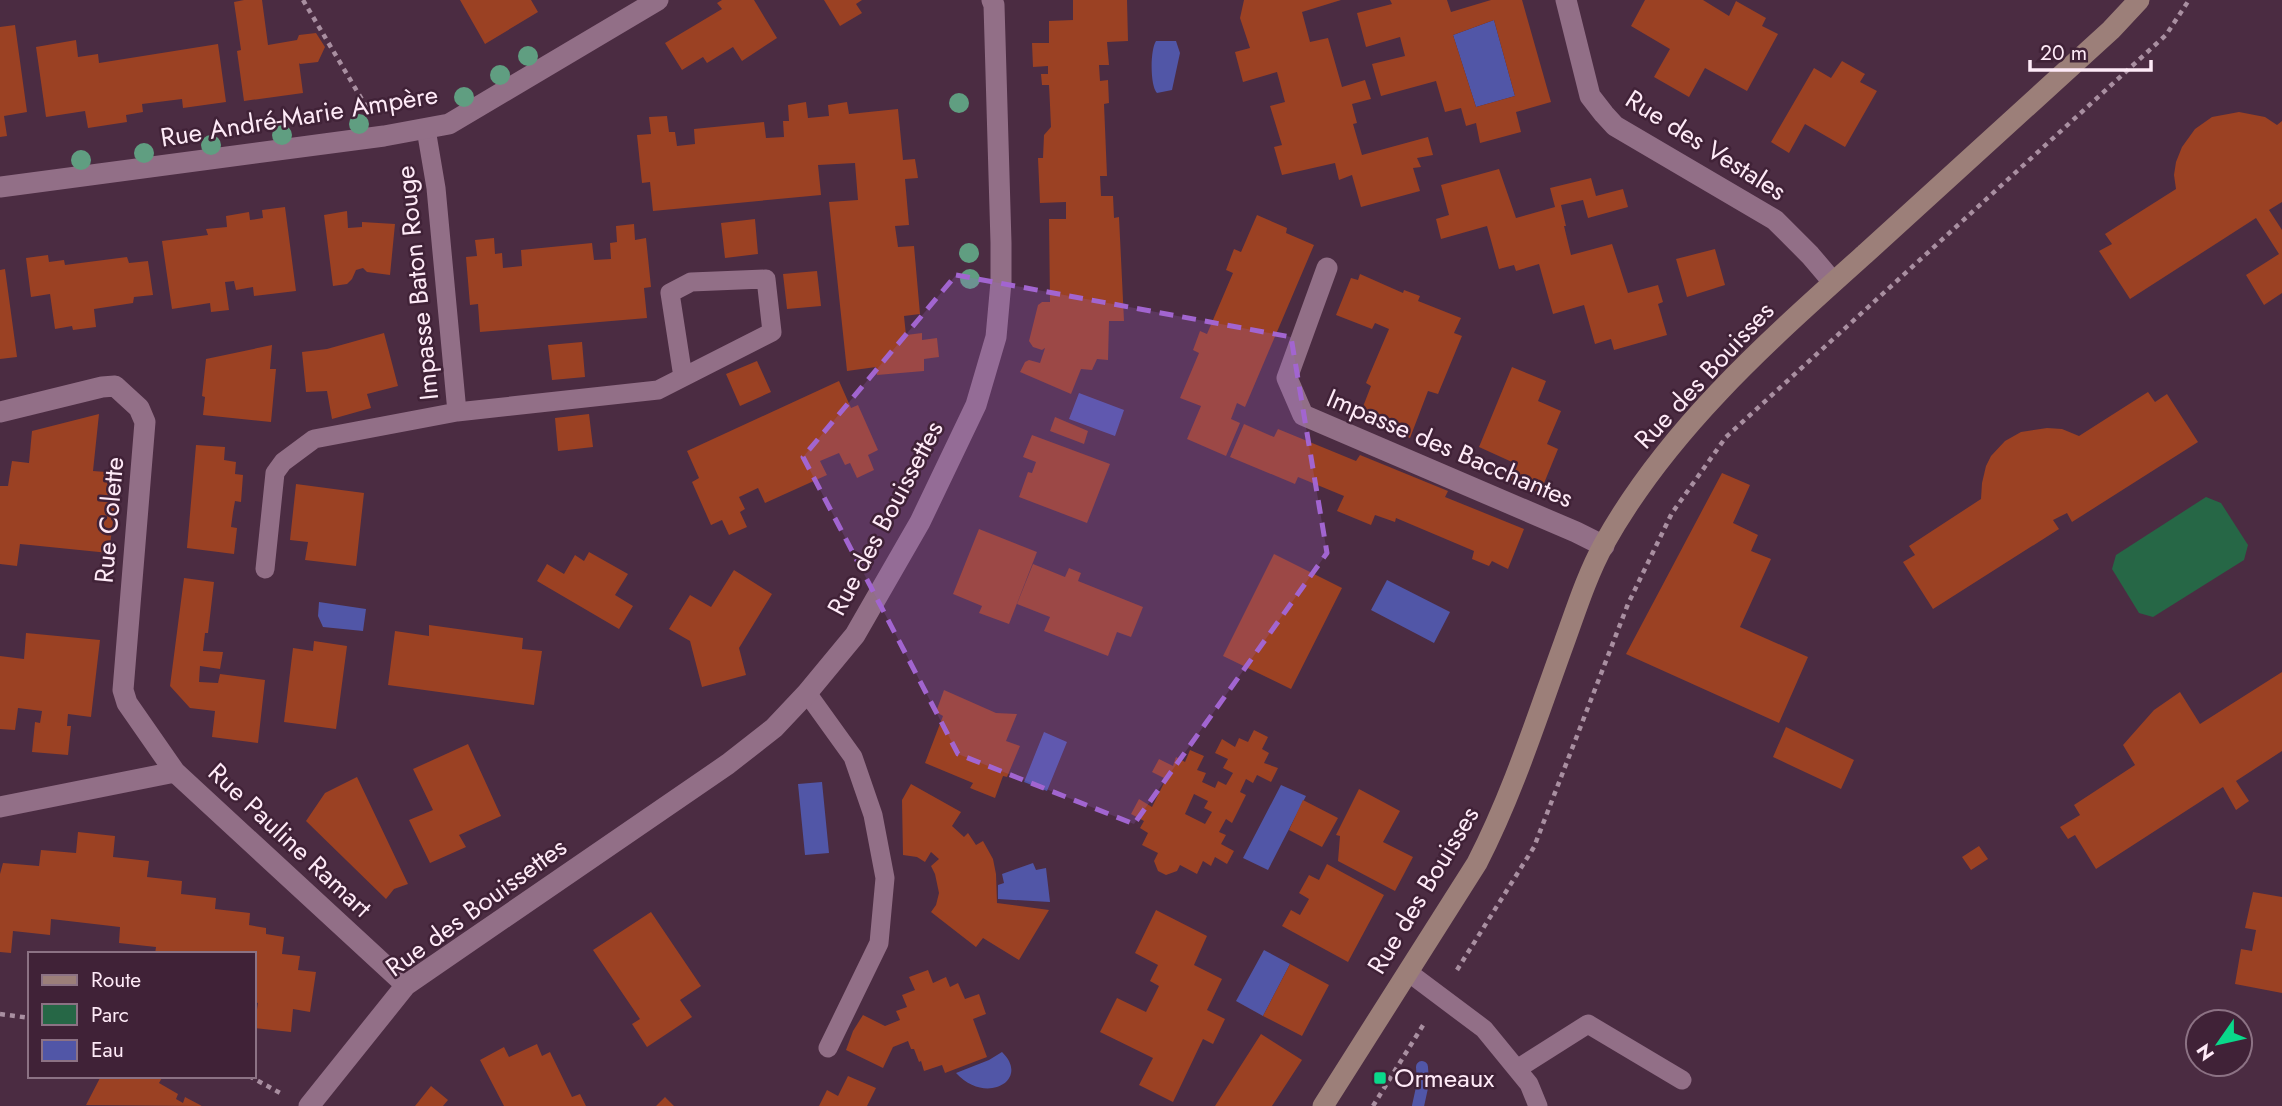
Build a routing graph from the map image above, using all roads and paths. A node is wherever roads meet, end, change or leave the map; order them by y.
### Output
1 (303, 0) edge
2 (658, 0) edge
3 (992, 0) edge
4 (1566, 0) edge
5 (2138, 0) edge
6 (2189, 0) edge
7 (426, 130) junction
8 (384, 136) junction
9 (0, 187) edge
10 (1327, 268) dead end
11 (1833, 282) junction
12 (683, 377) junction
13 (0, 412) edge
14 (457, 412) junction
15 (1604, 545) junction
16 (265, 569) dead end
17 (807, 693) junction
18 (175, 772) junction
19 (0, 807) edge
20 (1408, 972) junction
21 (406, 985) junction
22 (1441, 996) junction
23 (0, 1014) edge
24 (28, 1018) edge
25 (828, 1048) dead end
26 (1517, 1069) junction
27 (253, 1078) edge
28 (1682, 1080) dead end
29 (283, 1094) dead end
30 (309, 1106) edge
31 (1323, 1106) edge
32 (1373, 1106) edge
33 (1538, 1106) edge

1 - 8 path
2 - 7 street, Rue André-Marie Ampère
3 - 17 street, Rue des Bouissettes
4 - 11 street, Rue des Vestales
5 - 11 street, Rue des Bouisses
6 - 22 path
7 - 8 street, Rue André-Marie Ampère
7 - 14 lane, Impasse Baton Rouge
8 - 9 street, Rue André-Marie Ampère
10 - 15 street, Impasse des Bacchantes
11 - 15 street, Rue des Bouisses
12 - 12 lane, Impasse Baton Rouge
12 - 14 lane, Impasse Baton Rouge
13 - 18 street, Rue Colette
14 - 16 lane
15 - 20 street, Rue des Bouisses
17 - 21 street, Rue des Bouissettes
17 - 25 lane
18 - 19 street, Rue Pauline Ramart
18 - 21 street, Rue Pauline Ramart
20 - 22 lane
20 - 31 street, Rue des Bouisses
21 - 30 street, Rue des Bouissettes
22 - 26 lane
22 - 32 path
23 - 24 path
26 - 28 lane
26 - 33 lane
27 - 29 path

